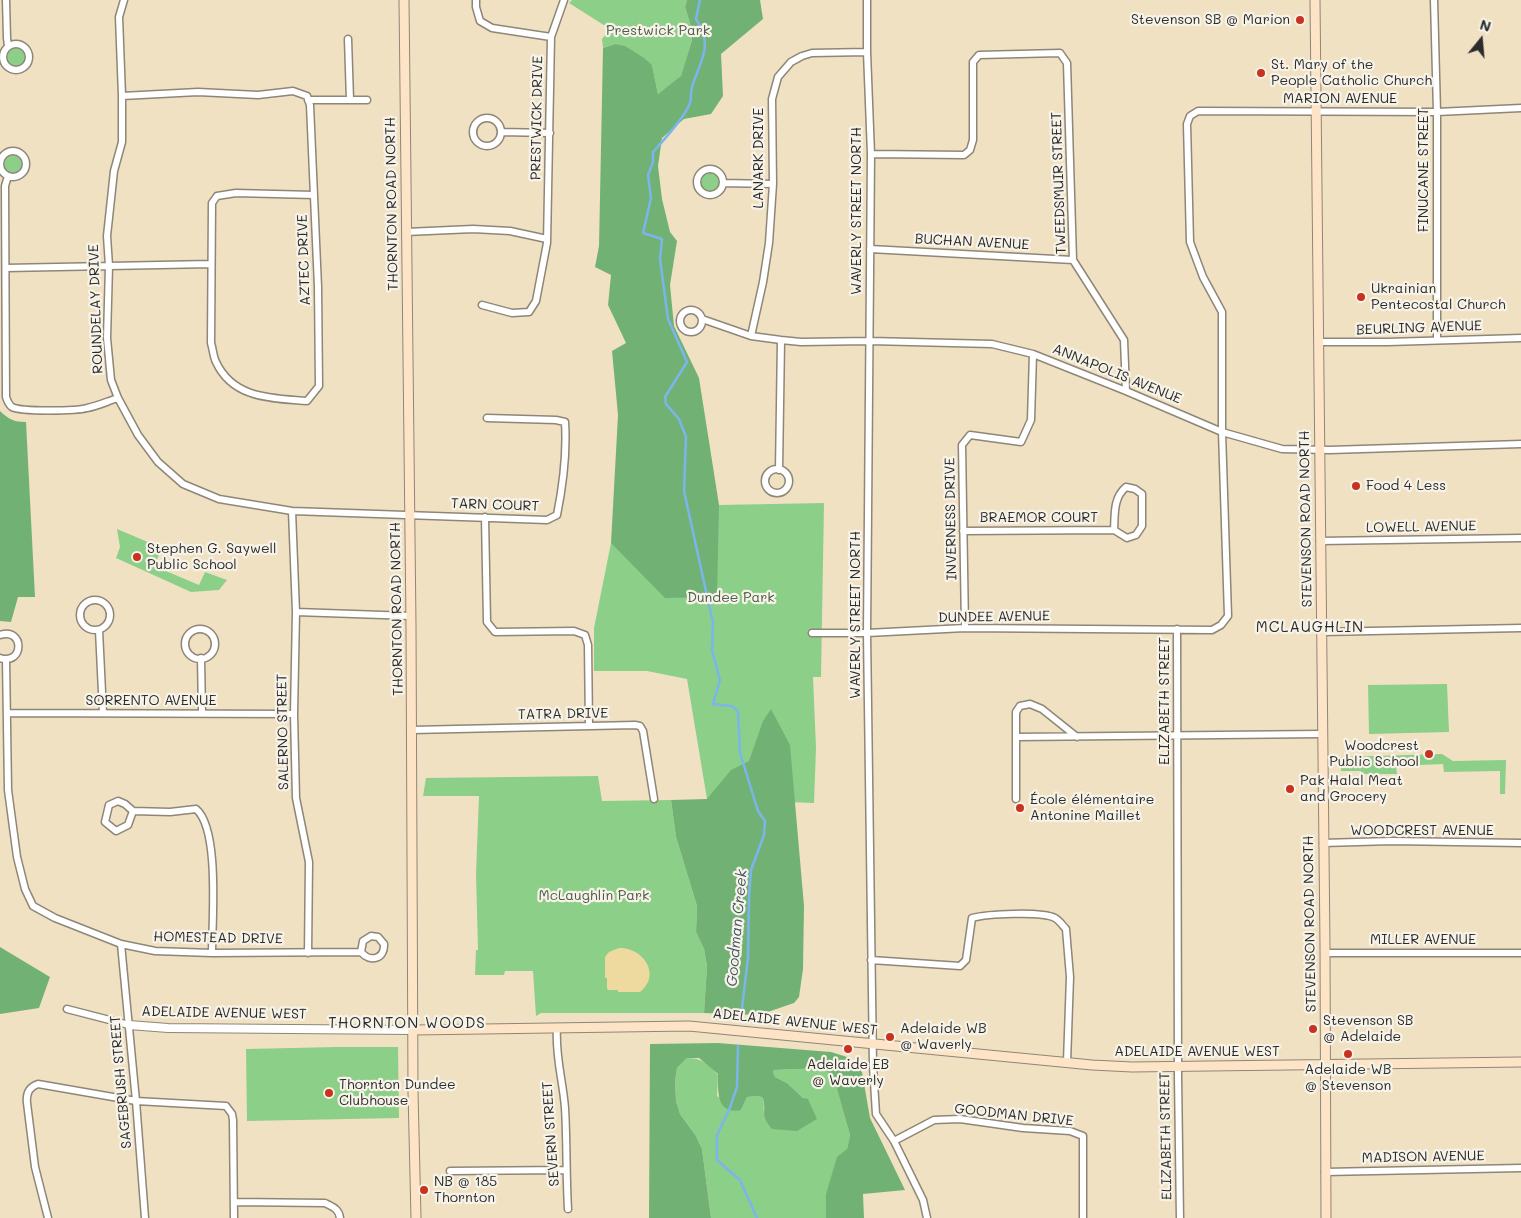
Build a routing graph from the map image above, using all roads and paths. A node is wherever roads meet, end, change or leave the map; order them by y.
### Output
1 (6, 0) edge
2 (124, 0) edge
3 (404, 0) edge
4 (476, 0) edge
5 (564, 0) edge
6 (867, 0) edge
7 (1315, 0) edge
8 (1434, 0) edge
9 (550, 37) junction
10 (348, 39) dead end
11 (8, 46) junction
12 (867, 52) junction
13 (122, 96) junction
14 (308, 100) junction
15 (350, 100) junction
16 (367, 100) dead end
17 (1521, 108) edge
18 (1315, 111) junction
19 (1437, 112) junction
20 (1190, 116) joint
21 (501, 132) junction
22 (550, 133) junction
23 (871, 154) junction
24 (8, 176) junction
25 (723, 183) junction
26 (773, 184) junction
27 (314, 195) junction
28 (406, 232) junction
29 (547, 238) junction
30 (870, 249) junction
31 (1073, 260) junction
32 (211, 264) junction
33 (108, 266) junction
34 (6, 268) junction
35 (482, 305) dead end
36 (702, 319) dead end
37 (751, 336) junction
38 (1521, 338) edge
39 (781, 340) junction
40 (1437, 340) junction
41 (870, 341) junction
42 (1318, 342) junction
43 (1033, 354) junction
44 (1126, 390) junction
45 (118, 398) junction
46 (487, 418) dead end
47 (1222, 432) junction
48 (1521, 444) edge
49 (1319, 450) junction
50 (779, 470) dead end
51 (292, 511) junction
52 (410, 516) junction
53 (485, 517) junction
54 (1114, 530) junction
55 (963, 531) junction
56 (1521, 538) edge
57 (1320, 541) junction
58 (296, 612) junction
59 (411, 616) junction
60 (965, 628) junction
61 (1521, 628) edge
62 (1177, 629) junction
63 (99, 630) junction
64 (1321, 632) junction
65 (812, 633) dead end
66 (867, 633) junction
67 (0, 635) edge
68 (201, 658) junction
69 (3, 659) edge
70 (103, 713) junction
71 (202, 713) junction
72 (8, 714) junction
73 (294, 714) junction
74 (588, 726) junction
75 (412, 730) junction
76 (1178, 734) junction
77 (1322, 734) junction
78 (1077, 736) junction
79 (1016, 737) junction
80 (654, 799) dead end
81 (1016, 799) dead end
82 (133, 811) junction
83 (1323, 843) junction
84 (1521, 843) edge
85 (121, 944) junction
86 (361, 952) dead end
87 (212, 953) junction
88 (308, 953) junction
89 (1325, 953) junction
90 (1521, 953) edge
91 (871, 960) junction
92 (67, 1009) dead end
93 (129, 1025) junction
94 (557, 1028) junction
95 (414, 1030) junction
96 (872, 1044) junction
97 (1067, 1062) junction
98 (1521, 1062) edge
99 (1324, 1065) junction
100 (1178, 1066) junction
101 (136, 1101) junction
102 (894, 1141) junction
103 (1521, 1168) edge
104 (566, 1170) junction
105 (450, 1171) dead end
106 (1325, 1172) junction
107 (234, 1202) junction
108 (568, 1209) dead end
109 (48, 1218) edge
110 (145, 1218) edge
111 (234, 1218) edge
112 (340, 1218) edge
113 (416, 1218) edge
114 (927, 1218) edge
115 (932, 1218) edge
116 (1083, 1218) edge
117 (1180, 1218) edge
118 (1326, 1218) edge

1 - 11 street
2 - 13 street, ROUNDELAY DRIVE
3 - 28 main road, THORNTON ROAD NORTH
4 - 9 street
5 - 9 street, PRESTWICK DRIVE
6 - 12 street, WAVERLY STREET NORTH
7 - 18 main road, STEVENSON ROAD NORTH
8 - 19 street, FINUCANE STREET
9 - 22 street, PRESTWICK DRIVE
10 - 15 street
11 - 11 street
12 - 23 street, WAVERLY STREET NORTH
12 - 26 street, LANARK DRIVE
13 - 14 street
13 - 33 street, ROUNDELAY DRIVE
14 - 15 street
14 - 27 street, AZTEC DRIVE
15 - 16 street
17 - 19 street, MARION AVENUE
18 - 19 street, MARION AVENUE
18 - 20 street, MARION AVENUE
18 - 42 main road, STEVENSON ROAD NORTH
19 - 40 street, FINUCANE STREET
20 - 47 street, ELIZABETH STREET
21 - 21 street
21 - 22 street
22 - 29 street, PRESTWICK DRIVE
23 - 30 street, WAVERLY STREET NORTH
23 - 31 street, TWEEDSMUIR STREET
24 - 24 street
24 - 34 street
25 - 25 street
25 - 26 street
26 - 37 street, LANARK DRIVE
27 - 32 street
27 - 32 street, AZTEC DRIVE
28 - 29 street
28 - 52 main road, THORNTON ROAD NORTH
29 - 35 street, PRESTWICK DRIVE
30 - 31 street, BUCHAN AVENUE
30 - 41 street, WAVERLY STREET NORTH
31 - 44 street, TWEEDSMUIR STREET
32 - 33 street
33 - 34 street
33 - 45 street, ROUNDELAY DRIVE
34 - 45 street
36 - 37 street, ANNAPOLIS AVENUE
37 - 39 street, ANNAPOLIS AVENUE
38 - 40 street, BEURLING AVENUE
39 - 41 street, ANNAPOLIS AVENUE
39 - 50 street
40 - 42 street, BEURLING AVENUE
41 - 43 street, ANNAPOLIS AVENUE
41 - 66 street, WAVERLY STREET NORTH
42 - 49 main road, STEVENSON ROAD NORTH
43 - 44 street, ANNAPOLIS AVENUE
43 - 55 street, INVERNESS DRIVE
44 - 47 street, ANNAPOLIS AVENUE
45 - 51 street, ROUNDELAY DRIVE
46 - 53 street, TARN COURT
47 - 49 street, ANNAPOLIS AVENUE
47 - 62 street, ELIZABETH STREET
48 - 49 street, ANNAPOLIS AVENUE
49 - 57 main road, STEVENSON ROAD NORTH
51 - 52 street, ROUNDELAY DRIVE
51 - 58 street, SALERNO STREET
52 - 53 street, TARN COURT
52 - 59 main road, THORNTON ROAD NORTH
53 - 74 street
54 - 54 street, BRAEMOR COURT
54 - 55 street, BRAEMOR COURT
55 - 60 street, INVERNESS DRIVE
56 - 57 street, LOWELL AVENUE
57 - 64 main road, STEVENSON ROAD NORTH
58 - 59 street
58 - 73 street, SALERNO STREET
59 - 75 main road, THORNTON ROAD NORTH
60 - 62 street, DUNDEE AVENUE
60 - 66 street, DUNDEE AVENUE
61 - 64 street
62 - 76 street, ELIZABETH STREET
63 - 63 street
63 - 70 street
64 - 77 main road, STEVENSON ROAD NORTH
65 - 66 street, DUNDEE AVENUE
66 - 91 street, WAVERLY STREET NORTH
67 - 69 street
68 - 68 street
68 - 71 street
69 - 72 street, HOMESTEAD DRIVE
70 - 71 street, SORRENTO AVENUE
70 - 72 street, SORRENTO AVENUE
71 - 73 street, SORRENTO AVENUE
72 - 85 street, HOMESTEAD DRIVE
73 - 88 street, SALERNO STREET
74 - 75 street, TATRA DRIVE
74 - 80 street, TATRA DRIVE
75 - 95 main road, THORNTON ROAD NORTH
76 - 77 street
76 - 78 street
76 - 100 street, ELIZABETH STREET
77 - 83 main road, STEVENSON ROAD NORTH
78 - 79 street
78 - 79 street
79 - 81 street
82 - 82 street
82 - 87 street
83 - 84 street, WOODCREST AVENUE
83 - 89 main road, STEVENSON ROAD NORTH
85 - 87 street, HOMESTEAD DRIVE
85 - 93 street, SAGEBRUSH STREET
86 - 88 street, HOMESTEAD DRIVE
87 - 88 street, HOMESTEAD DRIVE
89 - 90 street, MILLER AVENUE
89 - 99 main road, STEVENSON ROAD NORTH
91 - 96 street, WAVERLY STREET NORTH
91 - 97 street
92 - 93 street, ADELAIDE AVENUE WEST
93 - 95 street, ADELAIDE AVENUE WEST
93 - 101 street, SAGEBRUSH STREET
94 - 95 main road, ADELAIDE AVENUE WEST
94 - 96 main road, ADELAIDE AVENUE WEST
94 - 104 street, SEVERN STREET
95 - 113 main road, THORNTON ROAD NORTH
96 - 97 main road, ADELAIDE AVENUE WEST
96 - 102 street, WAVERLY STREET NORTH
97 - 100 main road, ADELAIDE AVENUE WEST
98 - 99 main road, ADELAIDE AVENUE WEST
99 - 100 main road, ADELAIDE AVENUE WEST
99 - 106 main road, STEVENSON ROAD NORTH
100 - 117 street, ELIZABETH STREET
101 - 107 street
101 - 109 street
101 - 110 street, SAGEBRUSH STREET
102 - 114 street, WAVERLY STREET NORTH
102 - 116 street, GOODMAN DRIVE
103 - 106 street, MADISON AVENUE
104 - 105 street
104 - 108 street, SEVERN STREET
106 - 118 main road, STEVENSON ROAD NORTH
107 - 111 street
107 - 112 street
114 - 115 street

